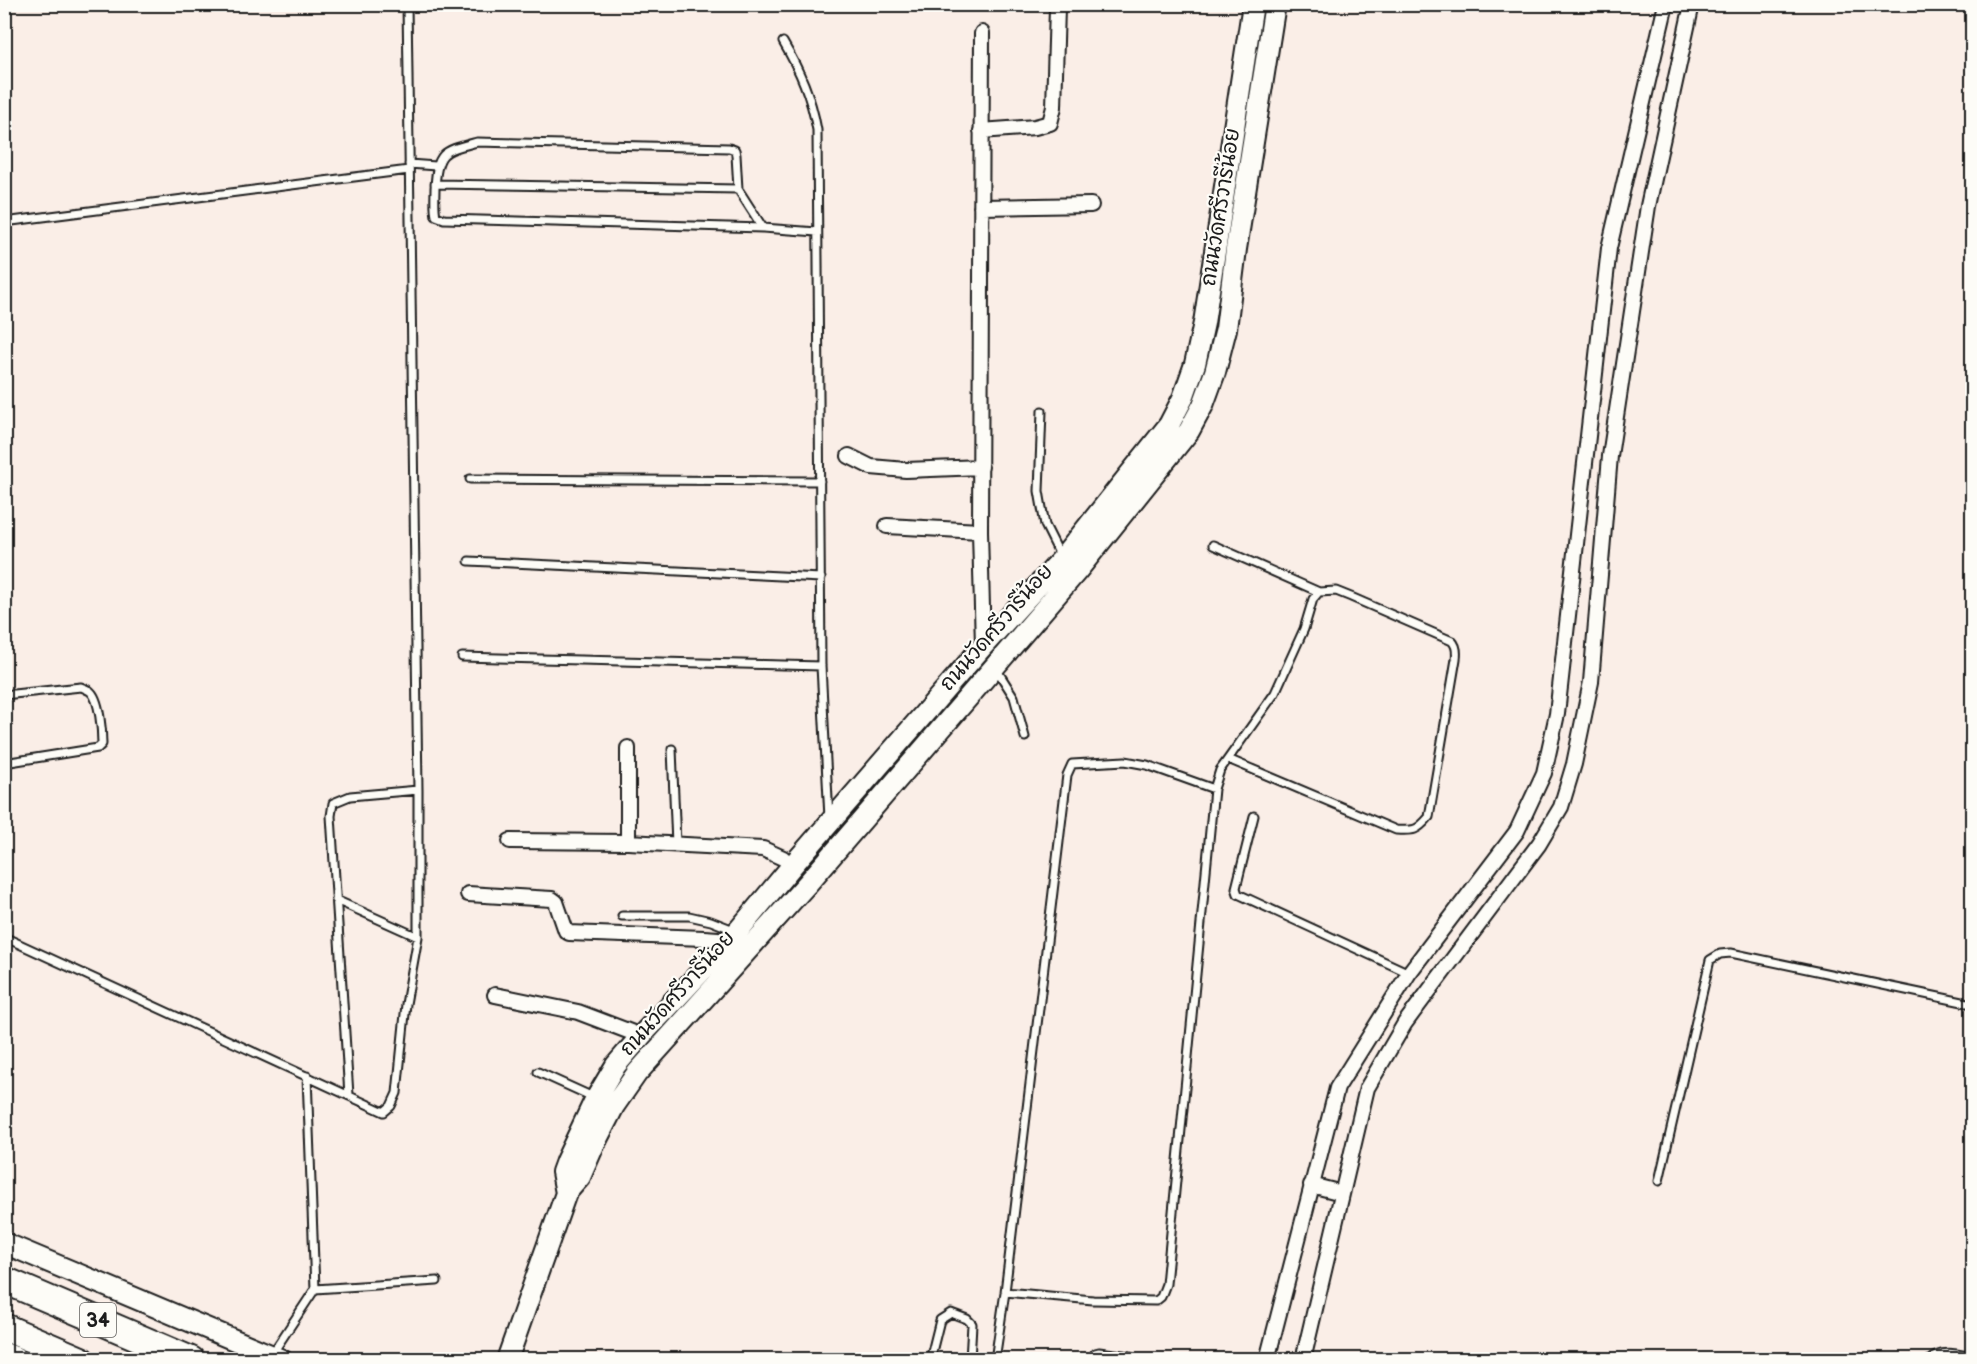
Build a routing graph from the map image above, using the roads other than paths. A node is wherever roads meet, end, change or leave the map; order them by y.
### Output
1 (407, 4) edge
2 (1666, 4) edge
3 (1692, 4) edge
4 (1253, 6) edge
5 (1274, 7) edge
6 (1057, 8) dead end
7 (982, 33) dead end
8 (783, 42) dead end
9 (981, 131) junction
10 (436, 166) junction
11 (410, 167) junction
12 (435, 184) junction
13 (738, 189) junction
14 (1091, 205) dead end
15 (981, 207) junction
16 (4, 222) edge
17 (763, 228) junction
18 (817, 232) junction
19 (1042, 411) dead end
20 (1586, 452) junction
21 (849, 456) dead end
22 (1610, 456) junction
23 (981, 467) junction
24 (471, 479) dead end
25 (820, 481) junction
26 (887, 526) dead end
27 (980, 531) junction
28 (1213, 545) dead end
29 (1062, 559) junction
30 (470, 561) dead end
31 (821, 578) junction
32 (1319, 592) junction
33 (983, 646) junction
34 (462, 657) dead end
35 (994, 665) junction
36 (821, 666) junction
37 (4, 695) edge
38 (1024, 737) dead end
39 (628, 748) dead end
40 (672, 749) dead end
41 (1228, 759) junction
42 (4, 763) edge
43 (1214, 789) junction
44 (418, 790) junction
45 (1254, 816) dead end
46 (829, 824) junction
47 (510, 841) dead end
48 (627, 842) junction
49 (676, 844) junction
50 (792, 866) junction
51 (468, 894) dead end
52 (336, 900) junction
53 (622, 916) dead end
54 (4, 937) edge
55 (418, 937) junction
56 (733, 937) junction
57 (1409, 973) junction
58 (495, 995) dead end
59 (1972, 1004) edge
60 (641, 1036) junction
61 (538, 1072) dead end
62 (307, 1076) junction
63 (349, 1095) junction
64 (596, 1098) junction
65 (1659, 1181) dead end
66 (1311, 1185) junction
67 (566, 1193) junction
68 (1342, 1193) junction
69 (4, 1243) edge
70 (4, 1280) edge
71 (436, 1281) dead end
72 (315, 1289) junction
73 (1005, 1292) junction
74 (4, 1298) edge
75 (4, 1327) edge
76 (4, 1356) edge
77 (277, 1357) edge
78 (1972, 1357) edge
79 (14, 1359) edge
80 (81, 1359) edge
81 (147, 1359) edge
82 (191, 1359) edge
83 (507, 1359) edge
84 (930, 1359) edge
85 (970, 1359) edge
86 (995, 1359) edge
87 (1094, 1359) edge
88 (1132, 1359) edge
89 (1267, 1359) edge
90 (1303, 1359) edge
91 (1930, 1359) edge

1 - 11 lane
2 - 20 street
3 - 22 street
4 - 29 main road, ถนนวัดศรีวารีน้อย
5 - 35 main road, ถนนวัดศรีวารีน้อย
6 - 9 street
7 - 9 street
8 - 18 lane
9 - 15 street
10 - 11 lane
10 - 12 lane
10 - 13 lane
11 - 16 lane
11 - 44 lane
12 - 13 lane
12 - 17 lane
13 - 17 lane
14 - 15 street
15 - 23 street
17 - 18 lane
18 - 25 lane
19 - 29 lane
20 - 22 street
20 - 57 street
21 - 23 street
22 - 68 street
23 - 27 street
24 - 25 lane
25 - 31 lane
26 - 27 street
27 - 33 street
28 - 32 lane
29 - 33 main road, ถนนวัดศรีวารีน้อย
30 - 31 lane
31 - 36 lane
32 - 41 lane
32 - 41 lane
33 - 46 main road, ถนนวัดศรีวารีน้อย
34 - 36 lane
35 - 38 lane
35 - 67 main road, ถนนวัดศรีวารีน้อย
36 - 46 lane
37 - 42 lane
39 - 48 street
40 - 49 lane
41 - 43 lane
43 - 73 lane
43 - 73 lane
44 - 52 lane
44 - 55 lane
45 - 57 lane
46 - 50 main road, ถนนวัดศรีวารีน้อย
47 - 48 street
48 - 49 street
49 - 50 street
50 - 56 main road, ถนนวัดศรีวารีน้อย
51 - 56 street
52 - 55 lane
52 - 63 lane
53 - 56 lane
54 - 62 lane
55 - 63 lane
56 - 60 main road, ถนนวัดศรีวารีน้อย
57 - 66 street
58 - 60 street
59 - 65 lane
60 - 64 main road, ถนนวัดศรีวารีน้อย
61 - 64 lane
62 - 63 lane
62 - 72 lane
64 - 67 main road, ถนนวัดศรีวารีน้อย
66 - 68 street
66 - 89 street
67 - 83 main road, ถนนวัดศรีวารีน้อย
68 - 90 street
69 - 77 main road, 34
70 - 82 highway, 34
71 - 72 lane
72 - 77 lane
73 - 86 lane
74 - 81 highway
75 - 80 highway
76 - 79 highway
78 - 91 lane
84 - 85 lane
87 - 88 lane

